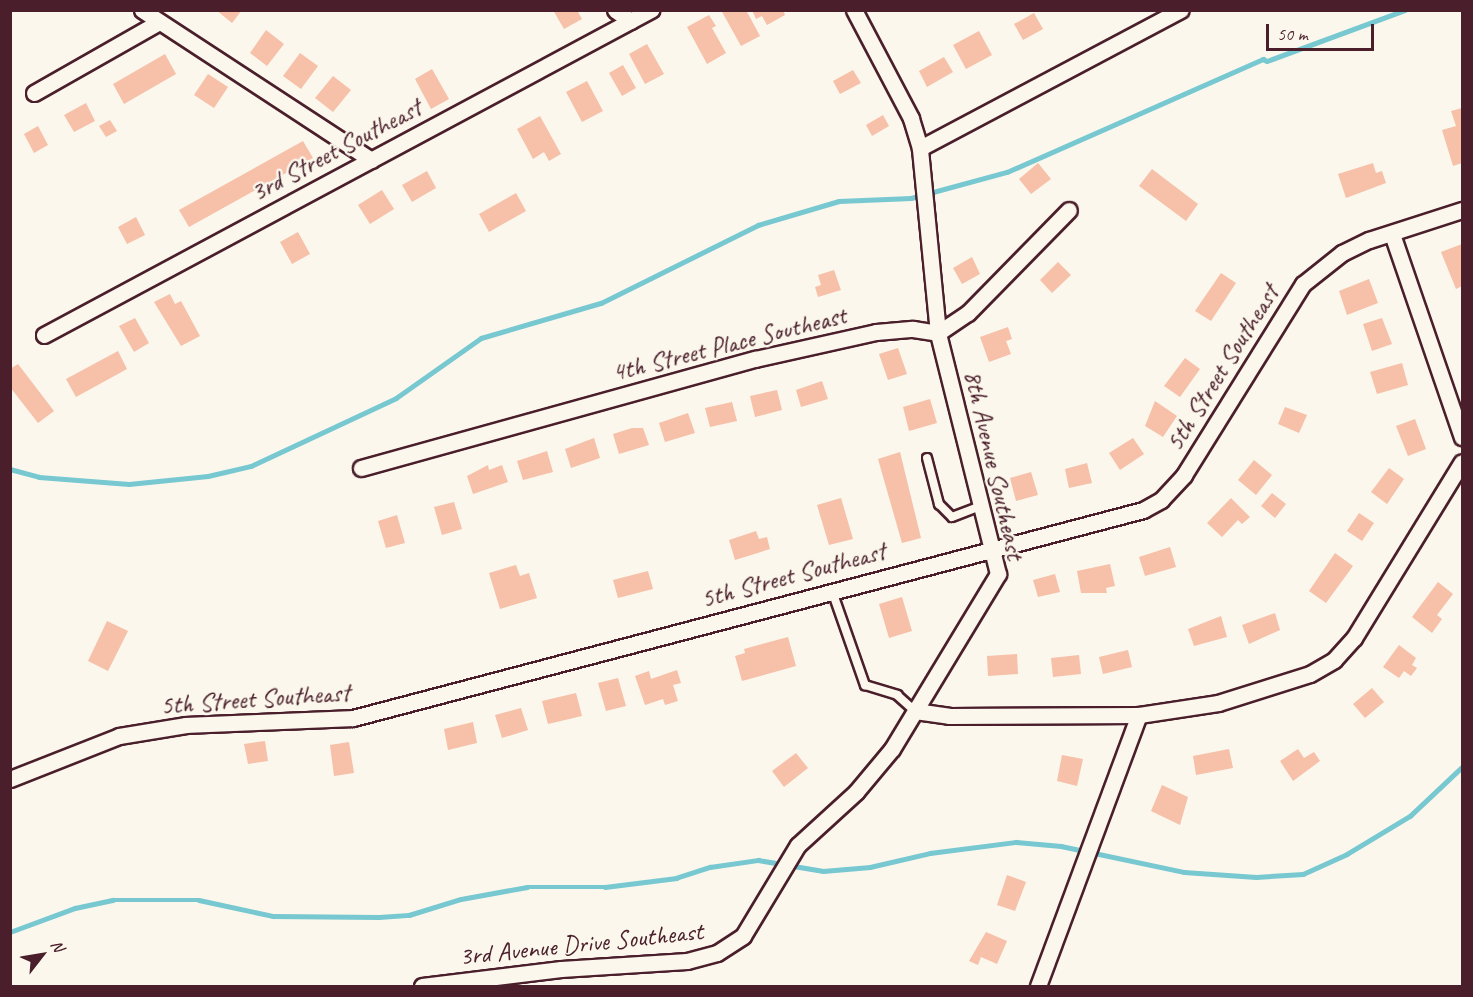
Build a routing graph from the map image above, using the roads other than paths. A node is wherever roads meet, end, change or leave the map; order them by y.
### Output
1 (142, 10) edge
2 (615, 10) edge
3 (651, 10) edge
4 (854, 10) edge
5 (1181, 10) edge
6 (631, 21) junction
7 (159, 22) junction
8 (34, 93) dead end
9 (920, 147) junction
10 (370, 160) junction
11 (1069, 210) dead end
12 (1462, 210) edge
13 (1392, 234) junction
14 (938, 333) junction
15 (44, 335) dead end
16 (1462, 437) edge
17 (927, 458) dead end
18 (1462, 462) edge
19 (361, 468) dead end
20 (981, 506) junction
21 (992, 550) junction
22 (831, 590) junction
23 (915, 711) junction
24 (1139, 715) junction
25 (10, 779) edge
26 (762, 907) joint
27 (496, 982) edge
28 (422, 987) edge
29 (1038, 987) edge

1 - 7 street
2 - 6 street
3 - 6 street, 3rd Street Southeast
4 - 9 street, 8th Avenue Southeast
5 - 9 street
6 - 10 street, 3rd Street Southeast
7 - 8 street
7 - 10 street
9 - 14 street, 8th Avenue Southeast
10 - 15 street, 3rd Street Southeast
11 - 14 street
12 - 13 street, 5th Street Southeast
13 - 16 street
13 - 21 street, 5th Street Southeast
14 - 19 street, 4th Street Place Southeast
14 - 20 street, 8th Avenue Southeast
17 - 20 lane
18 - 24 street
20 - 21 street, 8th Avenue Southeast
21 - 22 street, 5th Street Southeast
21 - 23 street, 8th Avenue Southeast
22 - 23 lane
22 - 25 street, 5th Street Southeast
23 - 24 street
23 - 26 street, 8th Avenue Southeast
24 - 29 street
26 - 27 street, 3rd Avenue Drive Southeast
27 - 28 street, 3rd Avenue Drive Southeast

